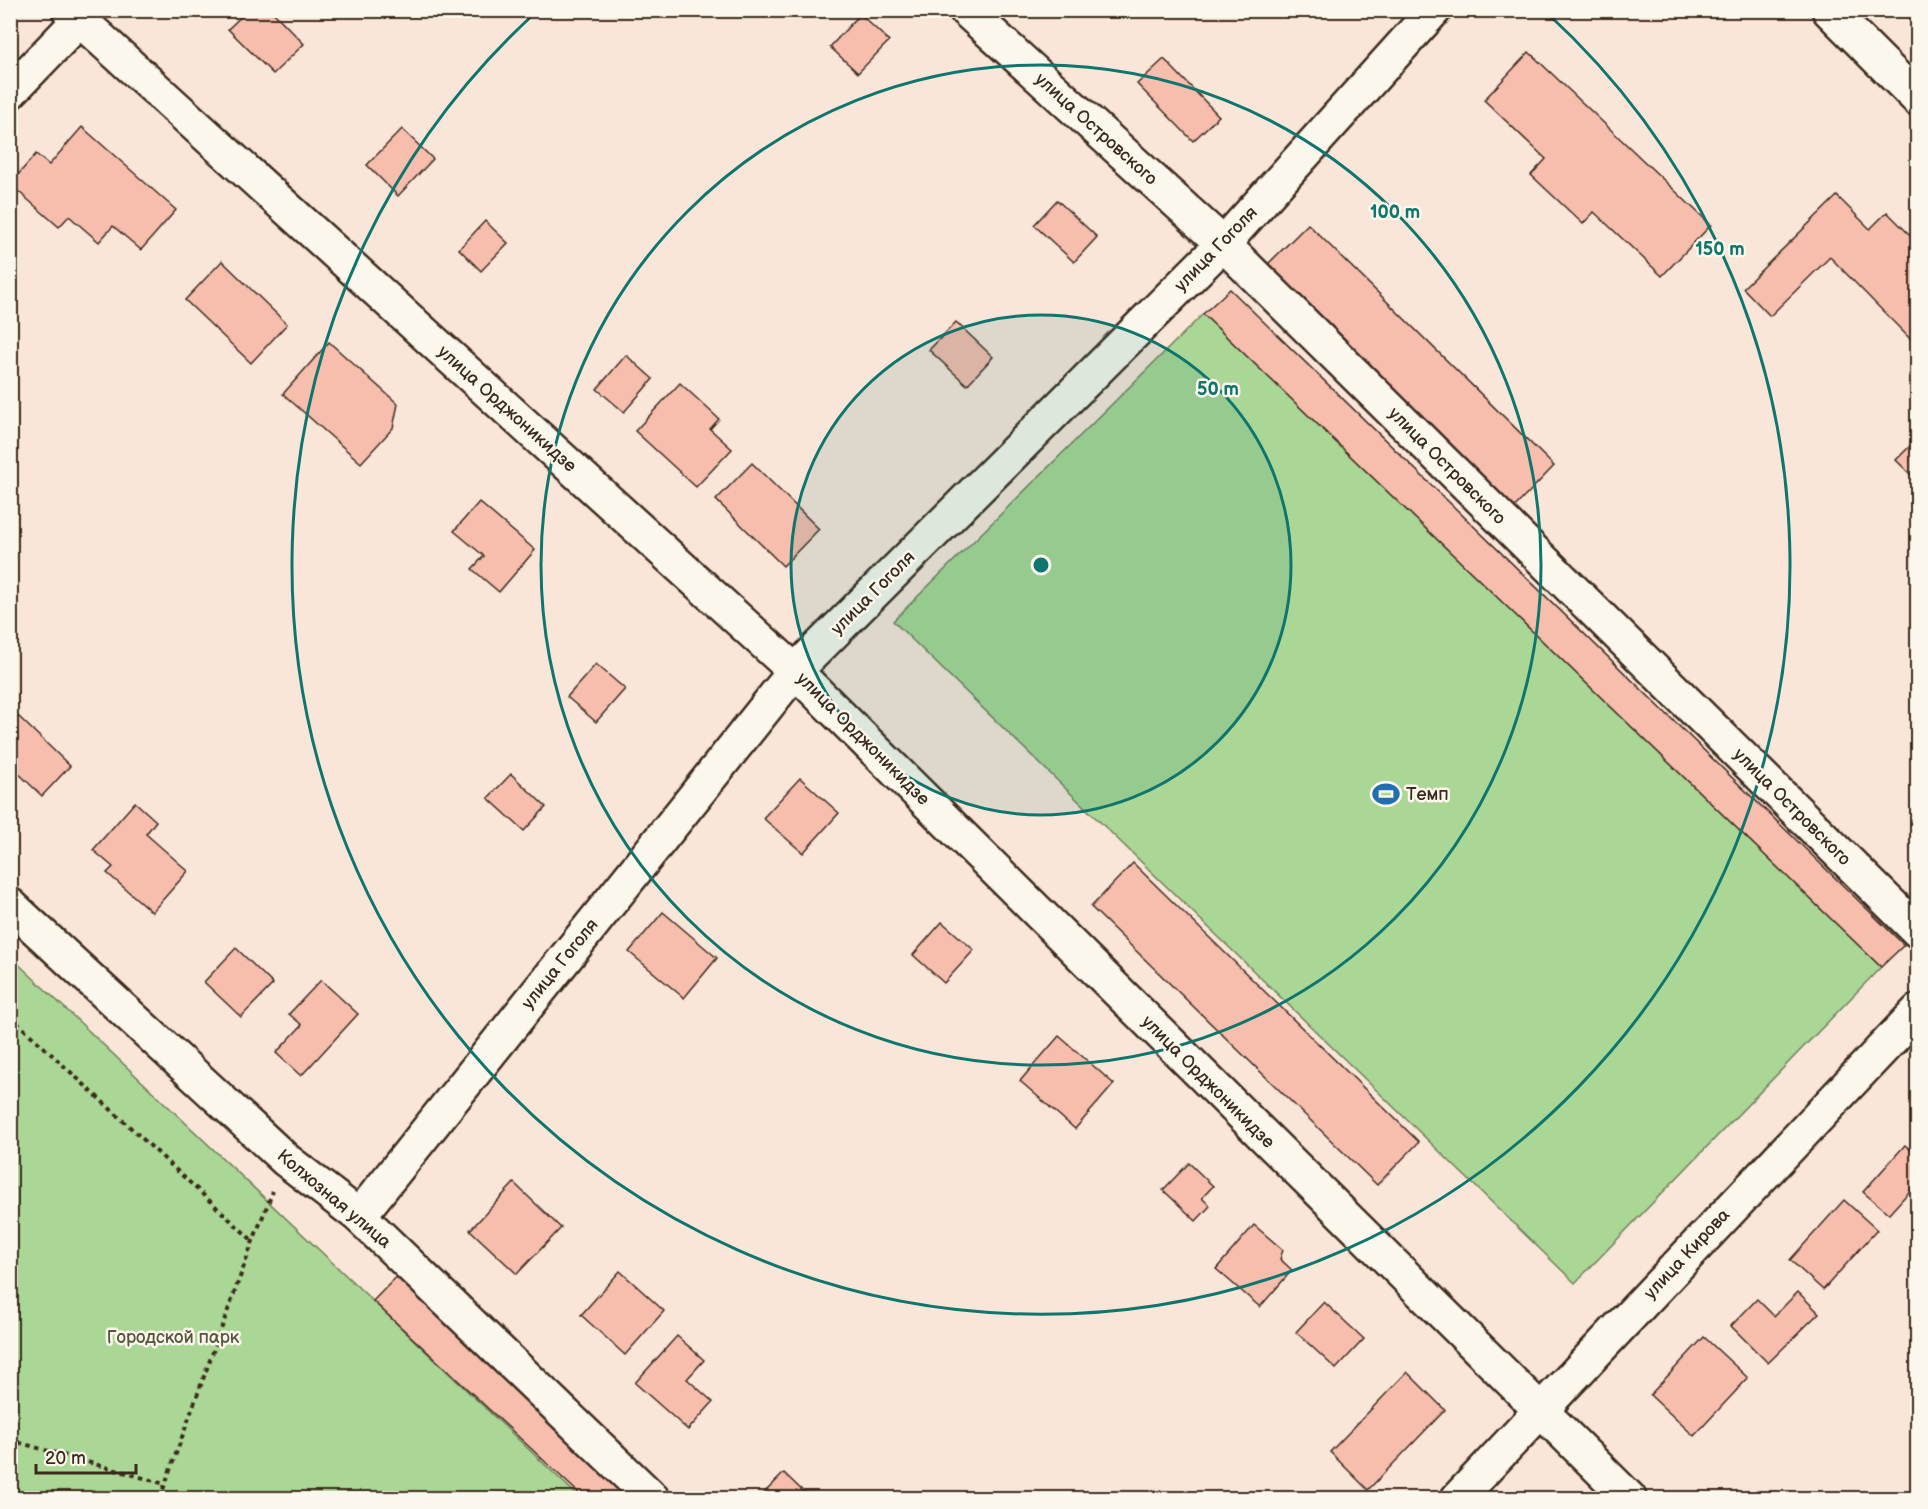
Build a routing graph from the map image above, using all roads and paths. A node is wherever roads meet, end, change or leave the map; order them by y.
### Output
1 (966, 10) edge
2 (1434, 10) edge
3 (1829, 10) edge
4 (79, 14) edge
5 (10, 92) edge
6 (1917, 99) edge
7 (1223, 244) junction
8 (795, 671) junction
9 (10, 905) edge
10 (1917, 931) edge
11 (1917, 1011) edge
12 (10, 1016) edge
13 (286, 1160) junction
14 (359, 1216) junction
15 (253, 1241) junction
16 (1539, 1411) junction
17 (10, 1440) edge
18 (165, 1484) junction
19 (160, 1498) edge
20 (652, 1498) edge
21 (1458, 1498) edge
22 (1629, 1498) edge

1 - 7 street, улица Островского
2 - 7 street, улица Гоголя
3 - 6 street
4 - 5 street
4 - 8 street, улица Орджоникидзе
7 - 8 street, улица Гоголя
7 - 10 street, улица Островского
8 - 14 street, улица Гоголя
8 - 16 street, улица Орджоникидзе
9 - 13 street, Колхозная улица
11 - 16 street, улица Кирова
12 - 15 path
13 - 14 street, Колхозная улица
13 - 15 path
14 - 20 street, Колхозная улица
15 - 18 path
16 - 21 street, улица Кирова
16 - 22 street, улица Орджоникидзе
17 - 18 path
18 - 19 path

